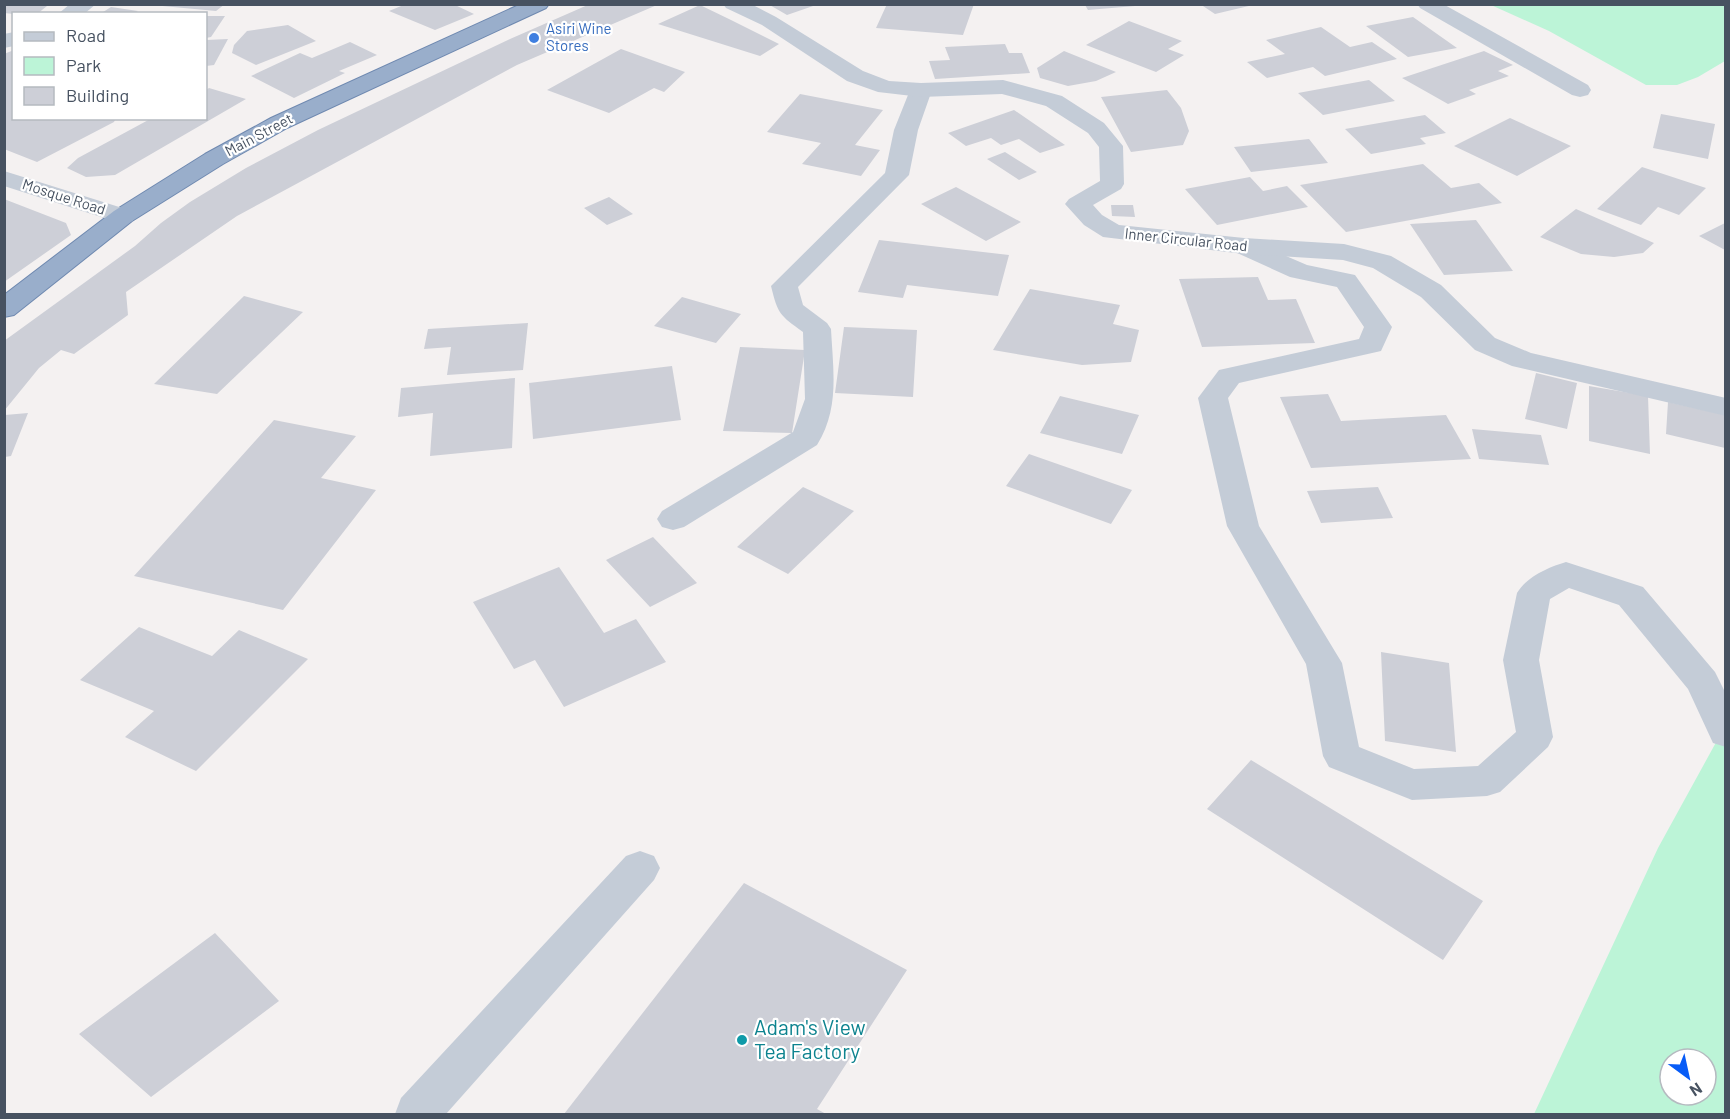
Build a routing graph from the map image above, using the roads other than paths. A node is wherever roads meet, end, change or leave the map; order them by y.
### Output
1 (86, 4) edge
2 (539, 4) edge
3 (733, 4) edge
4 (1427, 4) edge
5 (72, 12) edge
6 (921, 90) junction
7 (1580, 90) dead end
8 (4, 177) edge
9 (123, 216) junction
10 (1244, 246) junction
11 (4, 309) edge
12 (1725, 407) edge
13 (673, 519) dead end
14 (1725, 734) edge
15 (640, 868) dead end
16 (417, 1114) edge

1 - 5 street
2 - 9 highway, Main Street
3 - 6 street, Inner Circular Road
4 - 7 street
6 - 10 street, Inner Circular Road
6 - 13 street
8 - 9 street, Mosque Road
9 - 11 highway, Main Street
10 - 12 street, Inner Circular Road
10 - 14 street
15 - 16 street

